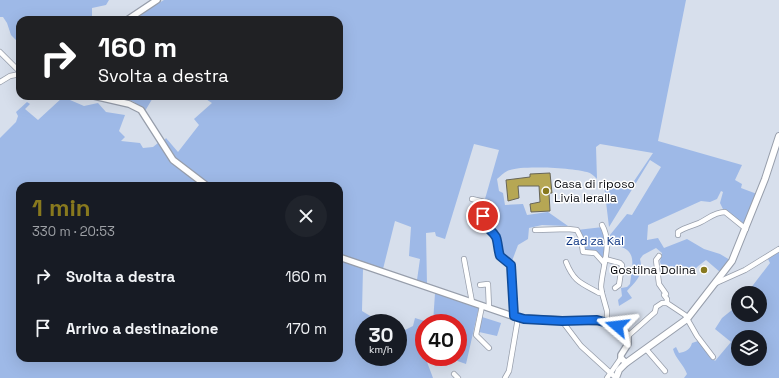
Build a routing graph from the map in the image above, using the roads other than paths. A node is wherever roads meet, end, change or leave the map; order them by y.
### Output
1 (157, 0) edge
2 (132, 16) edge
3 (0, 52) edge
4 (16, 66) edge
5 (16, 74) edge
6 (0, 82) edge
7 (112, 100) edge
8 (779, 136) edge
9 (776, 155) edge
10 (202, 182) edge
11 (472, 199) dead end
12 (602, 225) dead end
13 (746, 229) junction
14 (534, 230) dead end
15 (678, 235) dead end
16 (779, 249) edge
17 (659, 256) dead end
18 (343, 258) edge
19 (464, 259) dead end
20 (605, 261) junction
21 (566, 262) dead end
22 (716, 283) junction
23 (480, 285) dead end
24 (615, 288) dead end
25 (602, 292) junction
26 (472, 302) junction
27 (667, 303) junction
28 (482, 306) junction
29 (489, 308) junction
30 (516, 317) junction
31 (688, 319) junction
32 (562, 321) junction
33 (607, 322) junction
34 (628, 336) junction
35 (489, 348) dead end
36 (646, 349) junction
37 (713, 357) dead end
38 (623, 361) junction
39 (665, 371) dead end
40 (454, 374) dead end
41 (609, 376) edge
42 (458, 378) edge
43 (504, 378) edge
44 (616, 378) edge

1 - 2 street
3 - 4 street
5 - 6 street
7 - 10 street
8 - 9 main road
9 - 13 main road
11 - 30 street
12 - 20 street
13 - 15 street
13 - 22 main road
14 - 20 street
16 - 22 street
17 - 27 street
18 - 26 street
19 - 26 street
20 - 24 street
20 - 25 street
21 - 25 street
22 - 31 main road
23 - 29 street
25 - 33 street
26 - 28 street
27 - 31 street
27 - 34 street
28 - 29 street
28 - 35 street
29 - 30 street
30 - 32 street
30 - 43 street
31 - 36 main road
31 - 37 street
32 - 33 street
32 - 41 street
33 - 34 street
34 - 38 street
36 - 38 main road
36 - 39 street
38 - 41 street
38 - 44 main road
40 - 42 street
41 - 44 street

